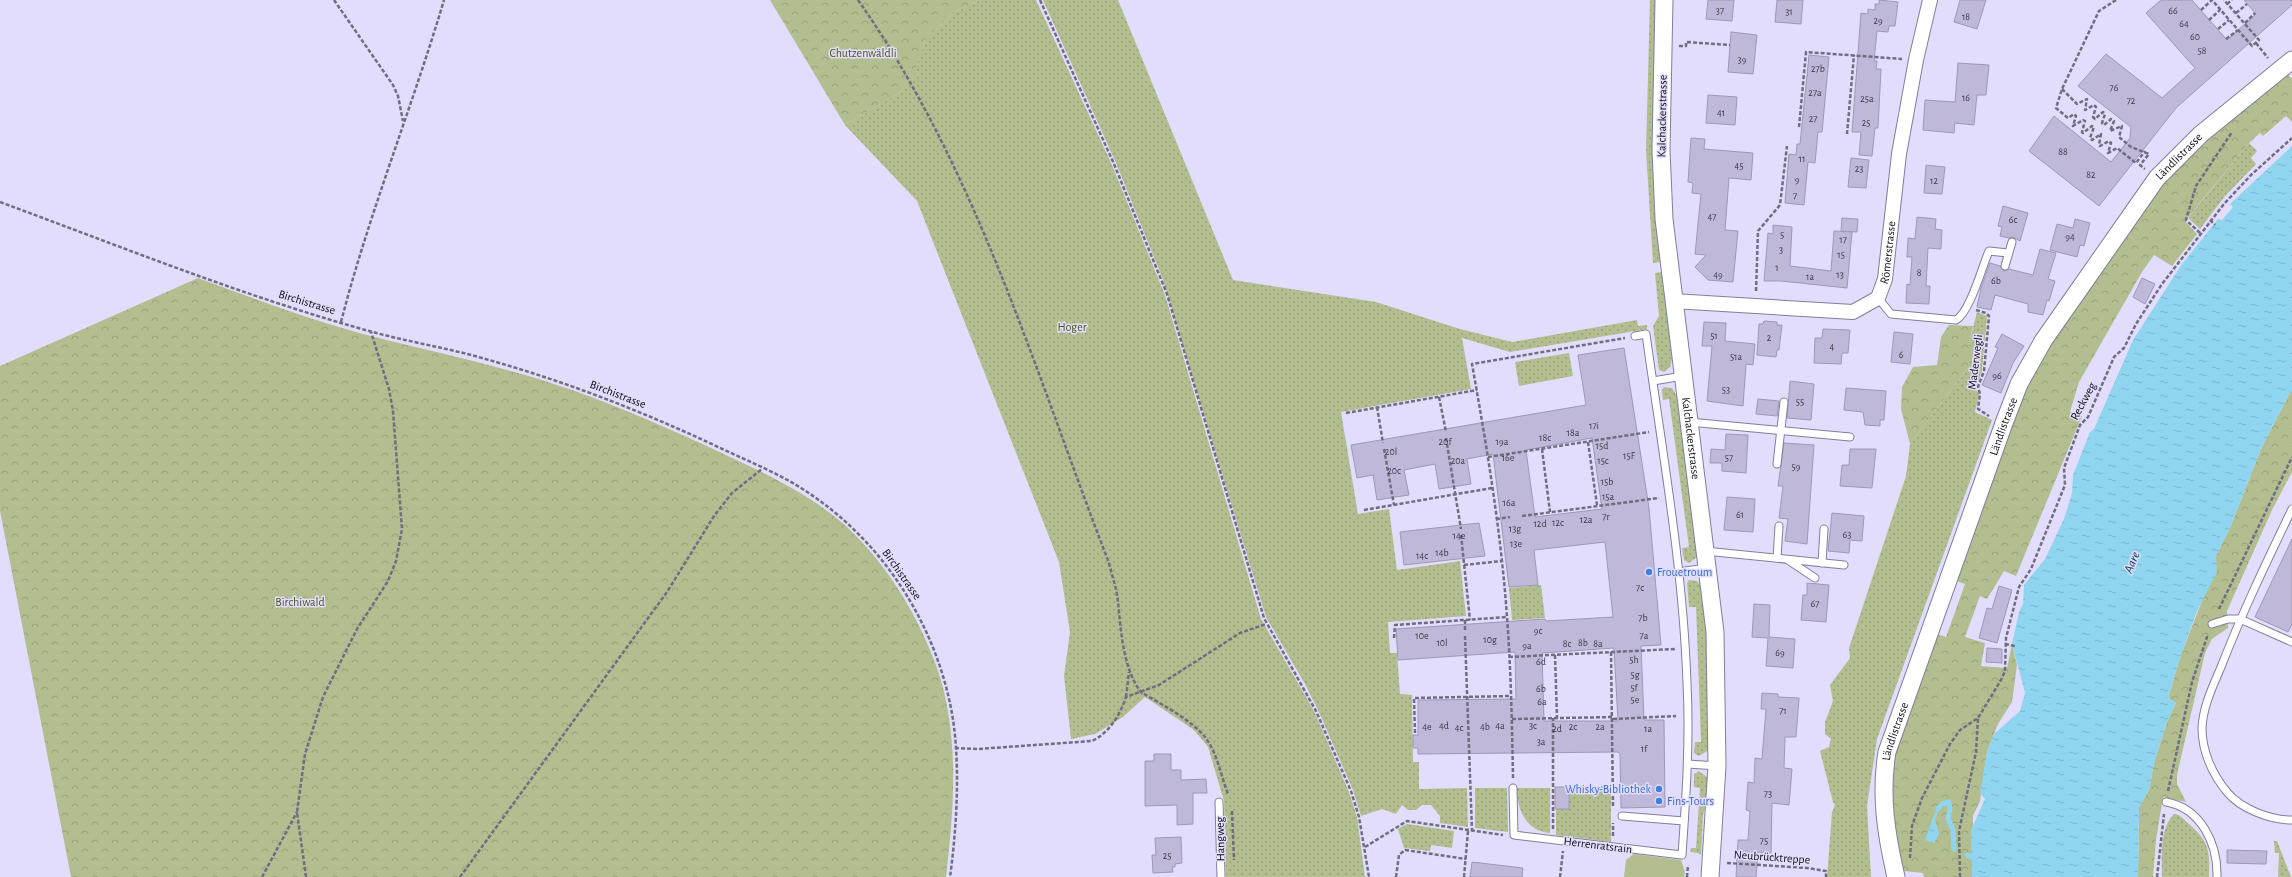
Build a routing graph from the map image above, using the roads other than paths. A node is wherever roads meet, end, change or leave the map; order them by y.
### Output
1 (1664, 0) edge
2 (1930, 0) edge
3 (2292, 60) edge
4 (2012, 242) dead end
5 (2008, 254) junction
6 (2005, 266) dead end
7 (1878, 298) junction
8 (1673, 301) junction
9 (1635, 336) road end
10 (1683, 376) junction
11 (1653, 381) junction
12 (1784, 402) dead end
13 (1689, 422) junction
14 (1780, 430) junction
15 (1850, 437) dead end
16 (1777, 464) dead end
17 (2292, 509) edge
18 (1779, 526) dead end
19 (1824, 529) dead end
20 (1705, 551) junction
21 (1777, 558) junction
22 (1786, 559) junction
23 (1822, 563) junction
24 (1844, 565) dead end
25 (1707, 568) junction
26 (1678, 572) junction
27 (1815, 578) dead end
28 (2240, 619) junction
29 (2212, 624) road end
30 (2292, 642) edge
31 (1688, 764) junction
32 (1717, 766) junction
33 (1513, 788) road end
34 (1219, 802) dead end
35 (2166, 802) road end
36 (1622, 816) dead end
37 (2292, 820) edge
38 (1684, 821) junction
39 (1711, 869) edge
40 (1220, 877) edge
41 (1896, 877) edge
42 (2217, 877) edge

1 - 8 street, Kalchackerstrasse
2 - 7 street, Römerstrasse
3 - 41 street, Ländlistrasse
4 - 5 lane
5 - 6 lane
5 - 7 lane
7 - 8 street, Römerstrasse
8 - 10 street, Kalchackerstrasse
9 - 11 lane
10 - 11 lane
10 - 13 street, Kalchackerstrasse
11 - 26 lane
12 - 14 lane
13 - 14 lane
13 - 20 street, Kalchackerstrasse
14 - 15 lane
14 - 16 lane
17 - 28 lane
18 - 21 lane
19 - 23 lane
20 - 21 lane
20 - 25 street, Kalchackerstrasse
21 - 22 lane
22 - 23 lane
22 - 27 lane
23 - 24 lane
25 - 26 lane
25 - 32 street, Kalchackerstrasse
26 - 31 lane
28 - 29 lane
28 - 30 lane
28 - 37 lane
31 - 32 lane
31 - 38 lane
32 - 39 street, Kalchackerstrasse
33 - 38 lane, Herrenratsrain
34 - 40 lane, Hangweg
35 - 42 lane
36 - 38 lane

